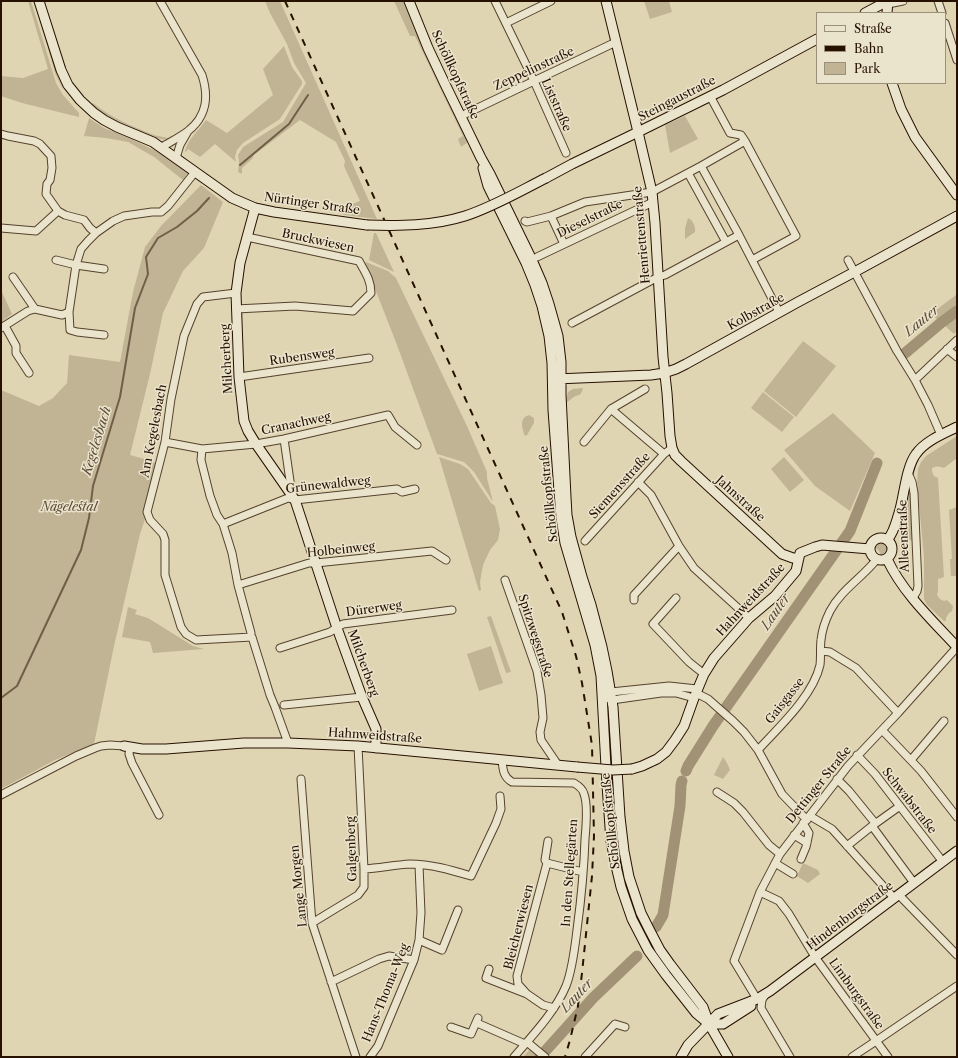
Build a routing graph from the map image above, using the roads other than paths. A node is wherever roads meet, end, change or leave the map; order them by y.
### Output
1 (160, 1) edge
2 (409, 1) edge
3 (495, 1) edge
4 (551, 1) edge
5 (606, 1) edge
6 (903, 1) edge
7 (938, 1) edge
8 (41, 3) edge
9 (888, 6) edge
10 (867, 12) edge
11 (942, 12) edge
12 (506, 23) junction
13 (946, 26) edge
14 (816, 40) edge
15 (616, 42) junction
16 (957, 60) edge
17 (534, 80) junction
18 (892, 84) edge
19 (710, 96) junction
20 (461, 116) junction
21 (188, 131) junction
22 (638, 132) junction
23 (1, 134) edge
24 (745, 141) junction
25 (162, 147) junction
26 (566, 153) dead end
27 (176, 158) junction
28 (701, 166) junction
29 (195, 172) junction
30 (688, 173) junction
31 (546, 178) joint
32 (652, 192) junction
33 (957, 195) edge
34 (653, 202) junction
35 (255, 208) junction
36 (58, 211) junction
37 (551, 216) junction
38 (957, 216) edge
39 (525, 221) dead end
40 (1, 228) edge
41 (96, 233) junction
42 (739, 235) junction
43 (247, 237) junction
44 (726, 242) junction
45 (564, 244) junction
46 (537, 258) dead end
47 (56, 260) dead end
48 (752, 260) junction
49 (848, 260) dead end
50 (76, 265) junction
51 (104, 269) dead end
52 (855, 272) junction
53 (14, 276) dead end
54 (658, 277) junction
55 (236, 293) junction
56 (35, 309) junction
57 (236, 309) junction
58 (69, 312) junction
59 (779, 312) junction
60 (572, 323) dead end
61 (3, 327) edge
62 (104, 335) dead end
63 (957, 340) edge
64 (947, 349) junction
65 (957, 357) edge
66 (369, 358) dead end
67 (29, 373) dead end
68 (664, 373) junction
69 (238, 377) junction
70 (557, 379) junction
71 (915, 380) junction
72 (645, 389) dead end
73 (611, 409) junction
74 (957, 427) edge
75 (941, 435) junction
76 (284, 439) junction
77 (165, 442) junction
78 (584, 442) dead end
79 (256, 444) junction
80 (417, 445) dead end
81 (672, 448) junction
82 (202, 449) junction
83 (664, 454) junction
84 (908, 473) junction
85 (638, 482) junction
86 (415, 489) dead end
87 (293, 499) junction
88 (223, 524) junction
89 (888, 539) junction
90 (585, 541) dead end
91 (678, 546) junction
92 (870, 549) junction
93 (799, 558) junction
94 (877, 559) junction
95 (887, 559) junction
96 (446, 560) dead end
97 (316, 563) junction
98 (506, 580) dead end
99 (238, 585) junction
100 (676, 598) dead end
101 (913, 598) junction
102 (634, 600) dead end
103 (452, 610) dead end
104 (749, 618) junction
105 (337, 628) junction
106 (251, 634) dead end
107 (957, 647) edge
108 (280, 648) dead end
109 (821, 652) junction
110 (704, 674) junction
111 (695, 694) junction
112 (608, 696) junction
113 (362, 697) junction
114 (284, 704) dead end
115 (898, 713) junction
116 (944, 721) dead end
117 (882, 730) junction
118 (288, 743) junction
119 (127, 746) junction
120 (358, 746) junction
121 (376, 748) junction
122 (758, 750) junction
123 (857, 755) junction
124 (502, 760) junction
125 (911, 760) junction
126 (558, 765) junction
127 (301, 779) dead end
128 (837, 779) junction
129 (717, 792) dead end
130 (1, 795) edge
131 (500, 796) dead end
132 (900, 806) junction
133 (159, 815) dead end
134 (957, 816) edge
135 (807, 820) junction
136 (874, 825) junction
137 (794, 835) junction
138 (548, 841) dead end
139 (807, 843) junction
140 (847, 846) junction
141 (957, 851) edge
142 (780, 854) junction
143 (801, 859) dead end
144 (943, 862) junction
145 (547, 863) junction
146 (775, 863) junction
147 (419, 865) junction
148 (364, 869) junction
149 (583, 872) junction
150 (793, 874) dead end
151 (914, 883) junction
152 (760, 892) junction
153 (896, 897) junction
154 (458, 910) dead end
155 (312, 923) junction
156 (419, 940) junction
157 (957, 955) edge
158 (816, 957) junction
159 (414, 960) junction
160 (489, 969) dead end
161 (332, 982) junction
162 (957, 986) edge
163 (526, 994) junction
164 (761, 997) junction
165 (554, 1008) junction
166 (709, 1024) junction
167 (451, 1027) dead end
168 (625, 1027) dead end
169 (876, 1042) junction
170 (526, 1043) junction
171 (356, 1057) edge
172 (370, 1057) edge
173 (514, 1057) edge
174 (545, 1057) edge
175 (585, 1057) edge
176 (681, 1057) edge
177 (728, 1057) edge
178 (790, 1057) edge
179 (852, 1057) edge
180 (888, 1057) edge

1 - 21 street
2 - 20 street, Schöllkopfstraße
3 - 12 street, Liststraße
4 - 12 street
5 - 15 street, Henriettenstraße
6 - 9 street
7 - 11 street
8 - 25 street, Nürtinger Straße
9 - 10 street
12 - 17 street, Liststraße
13 - 16 street
14 - 19 street, Steingaustraße
15 - 17 street, Zeppelinstraße
15 - 22 street, Henriettenstraße
17 - 20 street, Zeppelinstraße
17 - 26 street, Liststraße
18 - 33 street
19 - 22 street, Steingaustraße
19 - 24 street
20 - 70 street, Schöllkopfstraße
21 - 25 street
21 - 27 street
22 - 31 street, Steingaustraße
22 - 32 street, Henriettenstraße
23 - 36 street
24 - 28 street
24 - 48 street
25 - 27 street, Nürtinger Straße
27 - 29 street, Nürtinger Straße
28 - 30 street
28 - 42 street
29 - 35 street, Nürtinger Straße
29 - 41 street
30 - 32 street
30 - 44 street
31 - 35 street, Nürtinger Straße, bridge
32 - 34 street, Henriettenstraße
32 - 37 street
34 - 45 street, Dieselstraße
34 - 54 street, Henriettenstraße
35 - 43 street, Milcherberg
36 - 40 street
36 - 41 street
37 - 39 street
37 - 45 street
38 - 52 street, Kolbstraße
41 - 50 street
42 - 44 street
42 - 48 street
43 - 55 street, Milcherberg
43 - 57 street, Bruckwiesen
44 - 54 street
45 - 46 street, Dieselstraße
47 - 50 street
48 - 59 street
49 - 52 street
50 - 51 street
50 - 58 street
52 - 59 street, Kolbstraße
52 - 71 street
53 - 56 street
54 - 60 street
54 - 68 street, Henriettenstraße
55 - 57 street, Milcherberg
55 - 77 street, Am Kegelesbach
56 - 58 street
56 - 61 street
57 - 69 street, Milcherberg
58 - 62 street
59 - 68 street, Kolbstraße
61 - 67 street
63 - 64 street
64 - 65 street
64 - 71 street
66 - 69 street, Rubensweg
68 - 70 street, Kolbstraße
68 - 81 street, Henriettenstraße
69 - 79 street, Milcherberg
70 - 112 street, Schöllkopfstraße
71 - 75 street
72 - 73 street
73 - 78 street
73 - 83 street
74 - 75 street, Alleenstraße
75 - 84 street, Alleenstraße
76 - 79 street, Cranachweg
76 - 80 street, Cranachweg
76 - 87 street, Milcherberg
77 - 82 street, Cranachweg
77 - 118 street, Am Kegelesbach
79 - 82 street, Cranachweg
79 - 87 street, Milcherberg
81 - 83 street, Siemensstraße
81 - 93 street, Jahnstraße
82 - 88 street
83 - 85 street, Siemensstraße
84 - 89 street, Alleenstraße
84 - 101 street, Alleenstraße
85 - 90 street, Siemensstraße
85 - 91 street
86 - 87 street, Grünewaldweg
87 - 88 street, Grünewaldweg
87 - 97 street, Milcherberg
88 - 99 street
89 - 92 street, Alleenstraße
89 - 95 street, Alleenstraße
91 - 102 street
91 - 104 street
92 - 93 street, Hahnweidstraße
92 - 94 street
93 - 104 street, Hahnweidstraße
94 - 95 street, Alleenstraße
94 - 109 street, Gaisgasse
95 - 101 street, Alleenstraße
96 - 97 street, Holbeinweg
97 - 99 street, Holbeinweg
97 - 105 street, Milcherberg
98 - 126 street, Spitzwegstraße
99 - 106 street
100 - 110 street
101 - 107 street, Alleenstraße
103 - 105 street, Dürerweg
104 - 110 street, Hahnweidstraße
105 - 108 street, Dürerweg
105 - 113 street, Milcherberg
107 - 115 street, Dettinger Straße
109 - 115 street
109 - 122 street, Gaisgasse
110 - 111 street, Hahnweidstraße
111 - 112 street
111 - 122 street
111 - 126 street, Hahnweidstraße, bridge
112 - 166 street, Schöllkopfstraße
113 - 114 street
113 - 121 street, Milcherberg
115 - 117 street, Dettinger Straße
116 - 125 street
117 - 123 street, Dettinger Straße
117 - 125 street
118 - 119 street, Hahnweidstraße
118 - 120 street, Hahnweidstraße
119 - 130 street, Hahnweidstraße
119 - 133 street
120 - 121 street, Hahnweidstraße
120 - 148 street, Galgenberg
121 - 124 street, Hahnweidstraße
122 - 135 street
123 - 128 street, Dettinger Straße
123 - 132 street, Schwabstraße
124 - 126 street, Hahnweidstraße
124 - 149 street, In den Stellegärten
125 - 134 street
127 - 155 street, Lange Morgen
128 - 135 street, Dettinger Straße
128 - 136 street
129 - 142 street
131 - 147 street
132 - 136 street
132 - 144 street, Schwabstraße
135 - 137 street, Dettinger Straße
135 - 139 street
135 - 140 street
136 - 140 street
136 - 151 street
137 - 139 street
137 - 142 street, Dettinger Straße
138 - 145 street, Bleicherwiesen
139 - 143 street
140 - 153 street
141 - 144 street, Hindenburgstraße
142 - 146 street, Dettinger Straße
144 - 151 street, Hindenburgstraße
145 - 149 street
145 - 163 street, Bleicherwiesen
146 - 150 street
146 - 152 street, Dettinger Straße
147 - 148 street
147 - 156 street, Hans-Thoma-Weg
148 - 155 street, Galgenberg
149 - 165 street, In den Stellegärten
151 - 153 street, Hindenburgstraße
152 - 158 street, Limburgstraße
152 - 164 street, Dettinger Straße
153 - 157 street
153 - 158 street, Hindenburgstraße
154 - 156 street
155 - 161 street, Lange Morgen
156 - 159 street, Hans-Thoma-Weg
158 - 164 street, Hindenburgstraße
158 - 169 street, Limburgstraße
159 - 161 street
159 - 172 street, Hans-Thoma-Weg
160 - 163 street, Bleicherwiesen
161 - 171 street, Lange Morgen
162 - 169 street
163 - 165 street, Bleicherwiesen
164 - 166 street, Hindenburgstraße
164 - 178 street
165 - 170 street, In den Stellegärten
166 - 176 street
166 - 177 street, Schöllkopfstraße
167 - 170 street
168 - 175 street
169 - 179 street
169 - 180 street, Limburgstraße
170 - 173 street, In den Stellegärten
170 - 174 street

